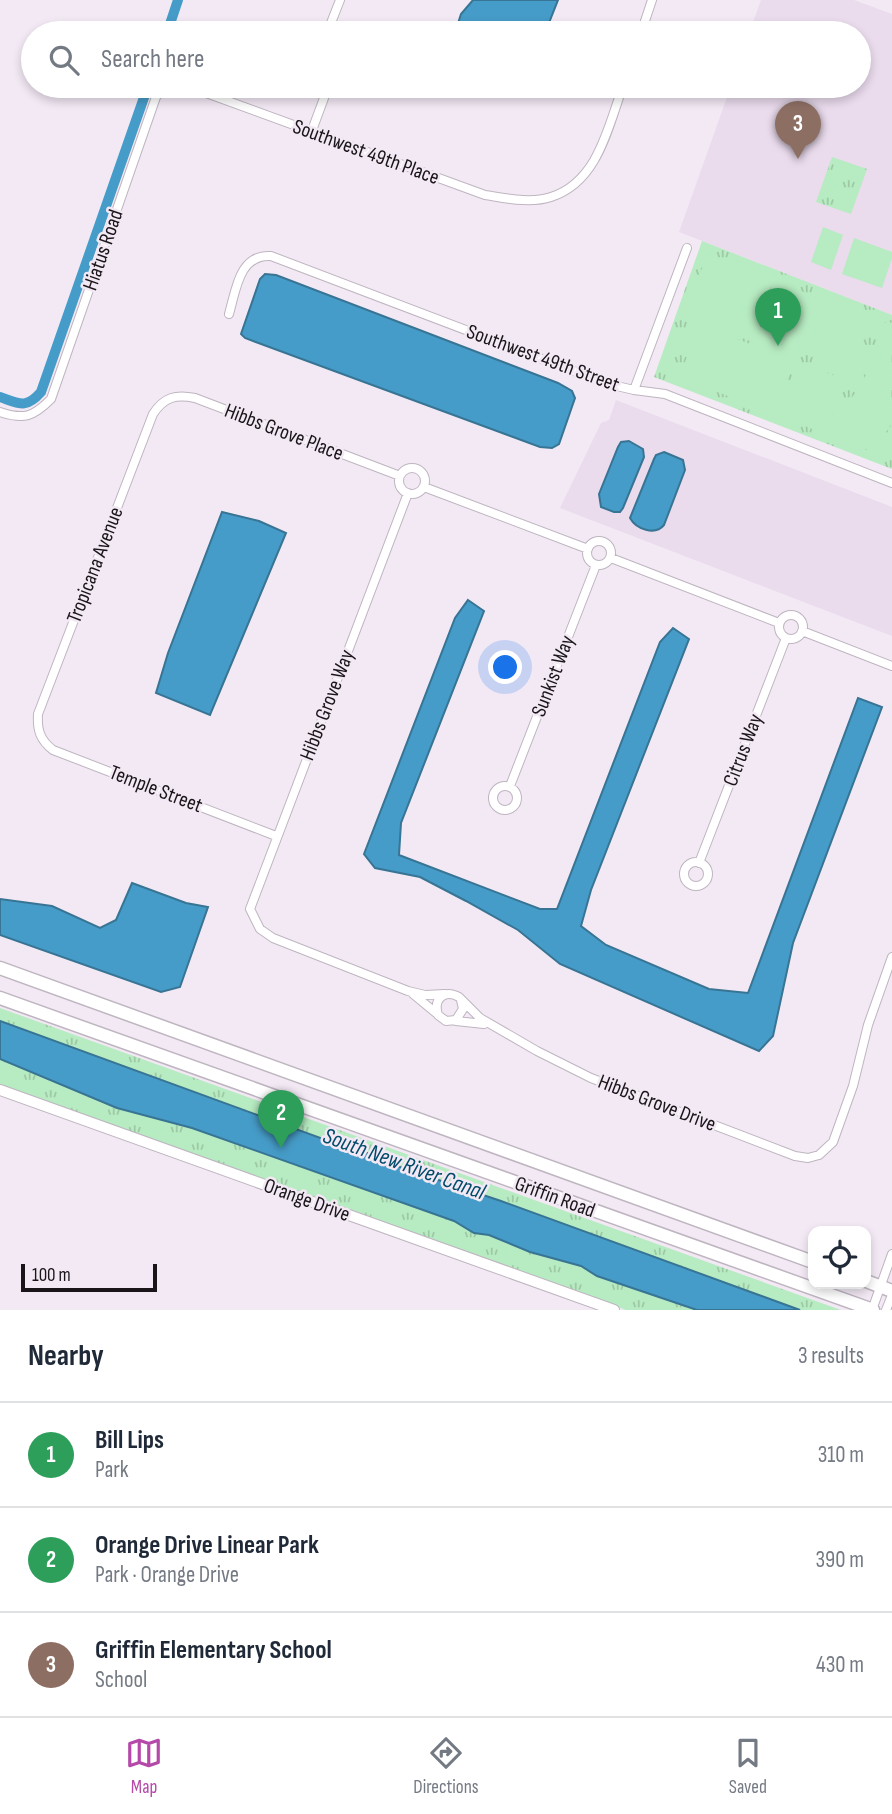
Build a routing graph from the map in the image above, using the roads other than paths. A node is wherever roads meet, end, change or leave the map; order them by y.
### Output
1 (340, 0) edge
2 (652, 0) edge
3 (332, 21) edge
4 (644, 21) edge
5 (156, 98) edge
6 (219, 98) edge
7 (324, 98) edge
8 (619, 98) edge
9 (311, 133) junction
10 (687, 248) dead end
11 (229, 314) dead end
12 (634, 390) junction
13 (166, 400) joint
14 (0, 412) edge
15 (400, 476) junction
16 (892, 483) edge
17 (424, 486) junction
18 (408, 493) junction
19 (587, 549) junction
20 (611, 558) junction
21 (596, 565) junction
22 (779, 623) junction
23 (802, 631) junction
24 (786, 638) junction
25 (892, 666) edge
26 (40, 736) joint
27 (510, 786) dead end
28 (276, 836) junction
29 (699, 863) dead end
30 (892, 957) edge
31 (0, 968) edge
32 (408, 991) junction
33 (445, 994) junction
34 (0, 998) edge
35 (461, 1000) junction
36 (438, 1014) junction
37 (452, 1021) junction
38 (500, 1030) junction
39 (0, 1090) edge
40 (892, 1254) edge
41 (808, 1260) edge
42 (871, 1283) edge
43 (888, 1291) edge
44 (614, 1310) edge
45 (873, 1310) edge
46 (886, 1310) edge

1 - 3 street
2 - 4 street
5 - 14 street, Hiatus Road
6 - 9 street, Southwest 49th Place
7 - 9 street
8 - 9 street, Southwest 49th Place
10 - 12 street
11 - 12 street, Southwest 49th Street
12 - 16 street, Southwest 49th Street
13 - 15 street, Hibbs Grove Place
13 - 26 street, Tropicana Avenue
15 - 17 street
15 - 18 street
17 - 18 street
17 - 19 street
18 - 28 street, Hibbs Grove Way
19 - 20 street
19 - 21 street
20 - 21 street
20 - 22 street
21 - 27 street, Sunkist Way
22 - 23 street
22 - 24 street
23 - 24 street
23 - 25 street
24 - 29 street, Citrus Way
26 - 28 street, Temple Street
28 - 32 street, Hibbs Grove Way
30 - 38 street, Hibbs Grove Drive
31 - 41 main road, Griffin Road
32 - 33 street
32 - 36 street
33 - 35 street
33 - 36 street
34 - 45 main road, Griffin Road
35 - 37 street
35 - 38 street, Hibbs Grove Drive
36 - 37 street
37 - 38 street, Hibbs Grove Drive
39 - 44 street, Orange Drive
40 - 43 street
42 - 43 main road
43 - 45 street
43 - 46 street

